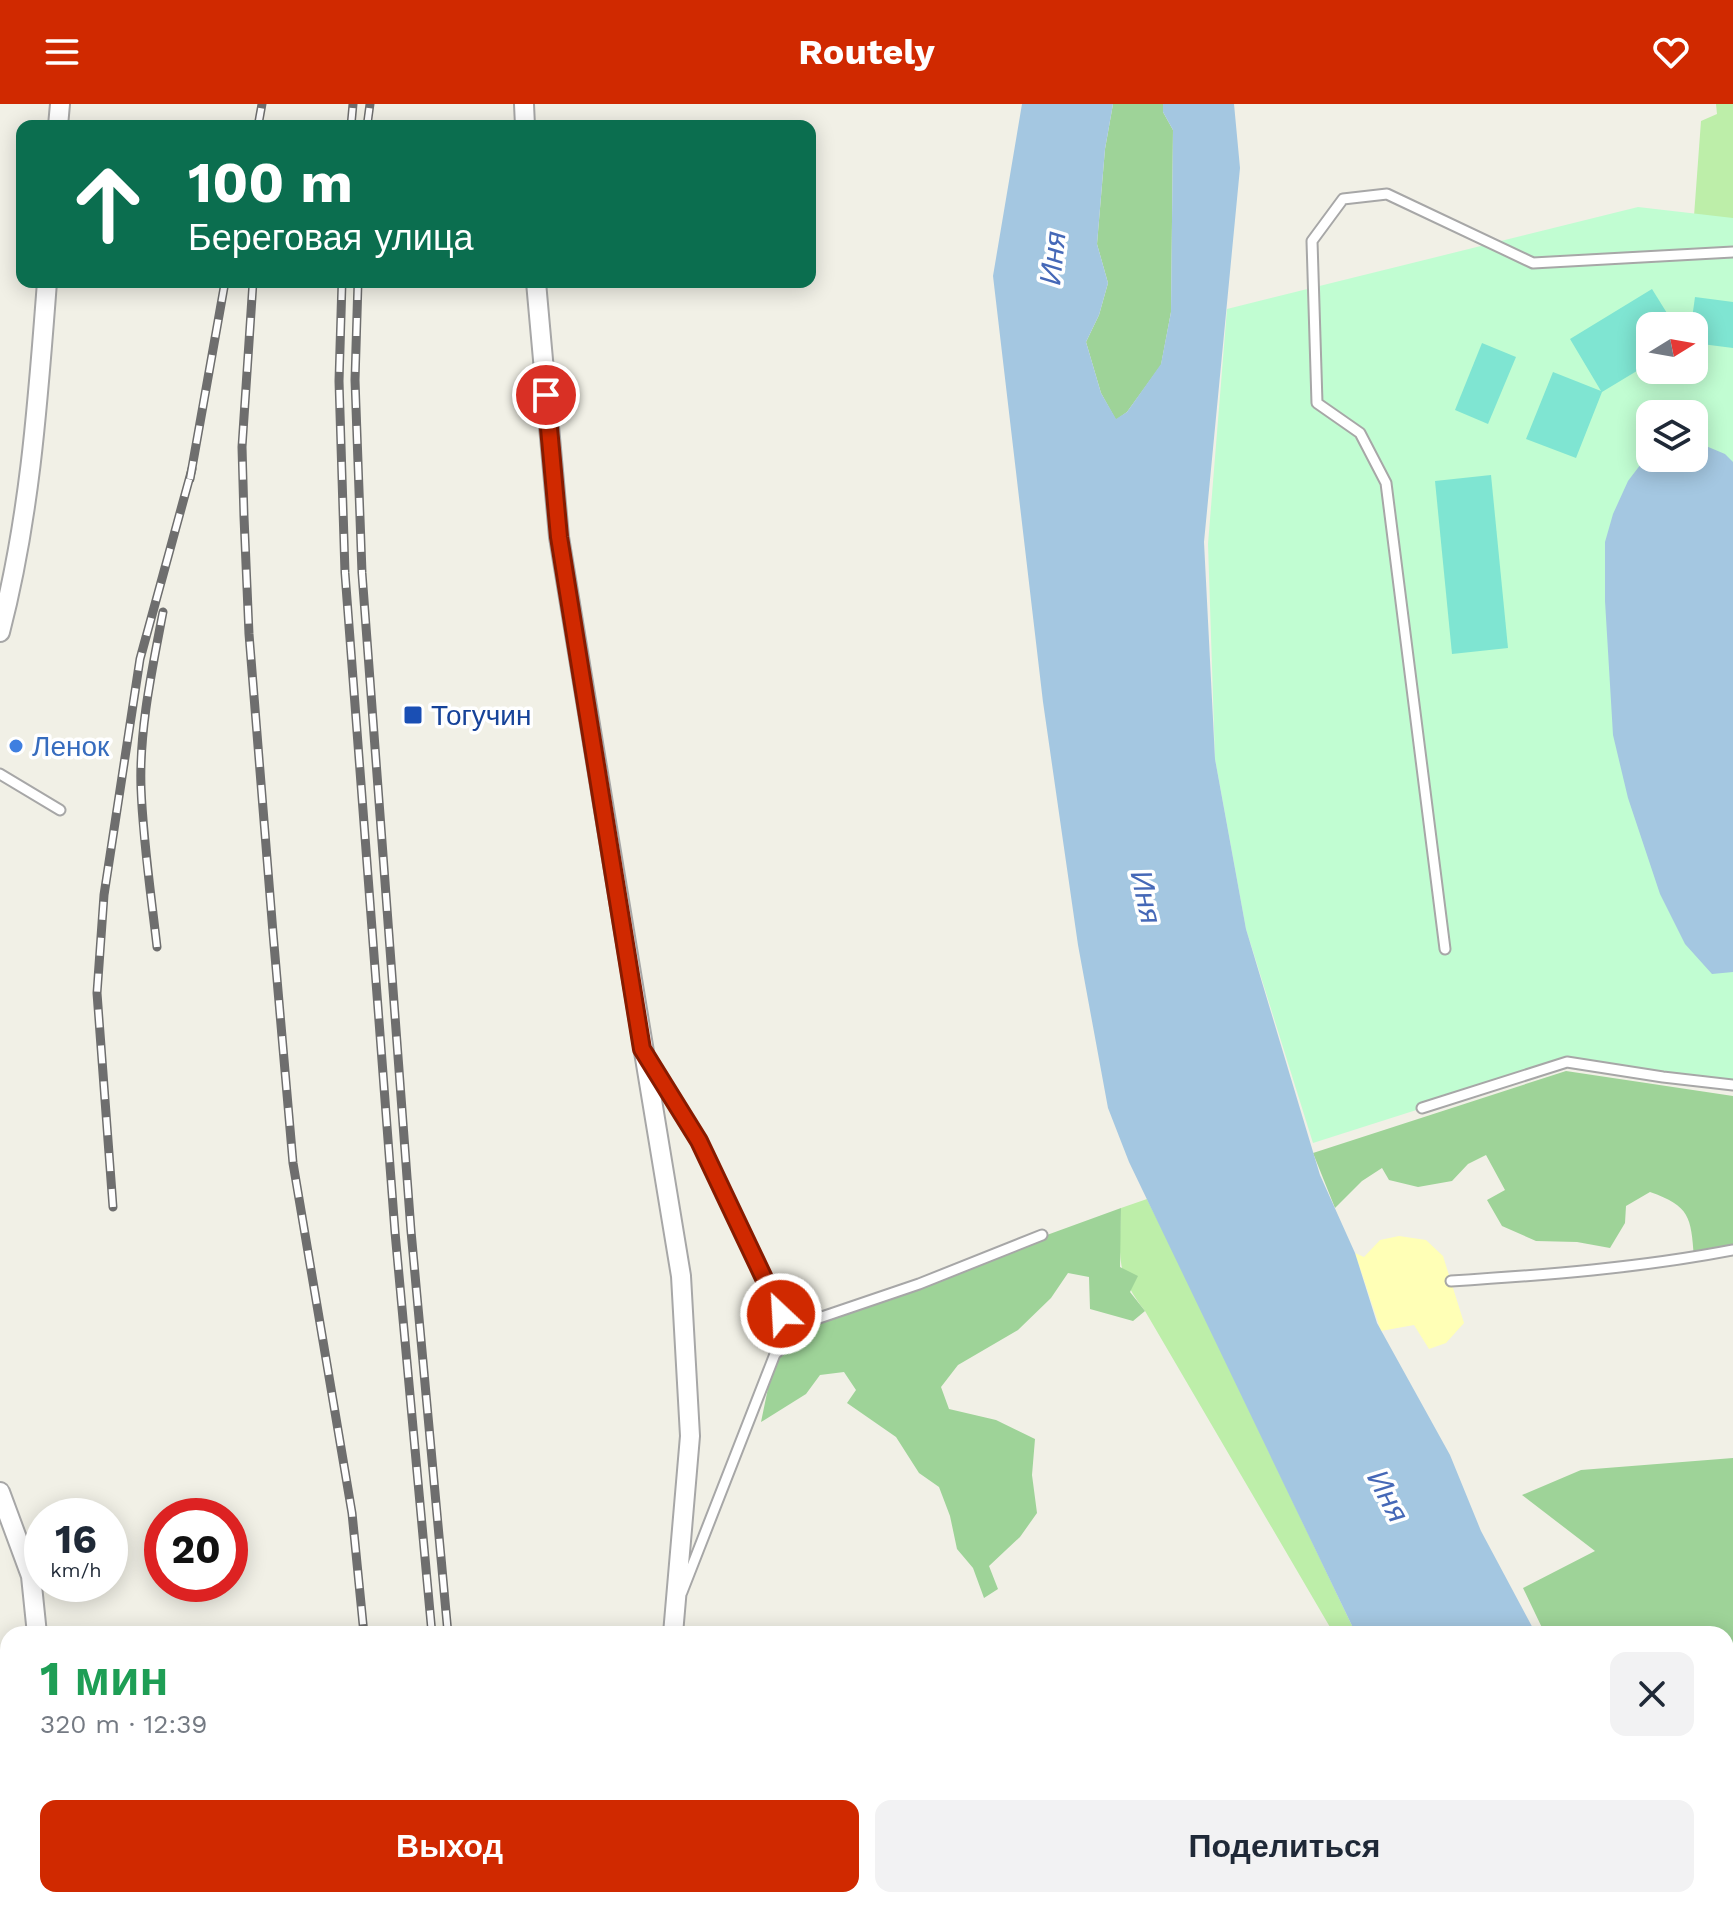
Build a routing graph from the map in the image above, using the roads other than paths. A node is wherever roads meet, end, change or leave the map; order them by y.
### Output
1 (1733, 252) edge
2 (47, 288) edge
3 (537, 288) edge
4 (8, 566) edge
5 (0, 632) edge
6 (0, 774) edge
7 (60, 810) dead end
8 (1445, 949) dead end
9 (642, 1049) junction
10 (1733, 1085) edge
11 (1422, 1108) dead end
12 (1042, 1235) dead end
13 (1733, 1250) edge
14 (1451, 1281) dead end
15 (816, 1319) junction
16 (0, 1492) edge
17 (675, 1612) junction
18 (36, 1626) edge
19 (674, 1626) edge

1 - 8 lane
2 - 4 street
3 - 9 street
4 - 5 street
6 - 7 lane
9 - 15 lane
9 - 17 street
10 - 11 lane
12 - 15 lane
13 - 14 lane
15 - 17 lane
16 - 18 street
17 - 19 street

